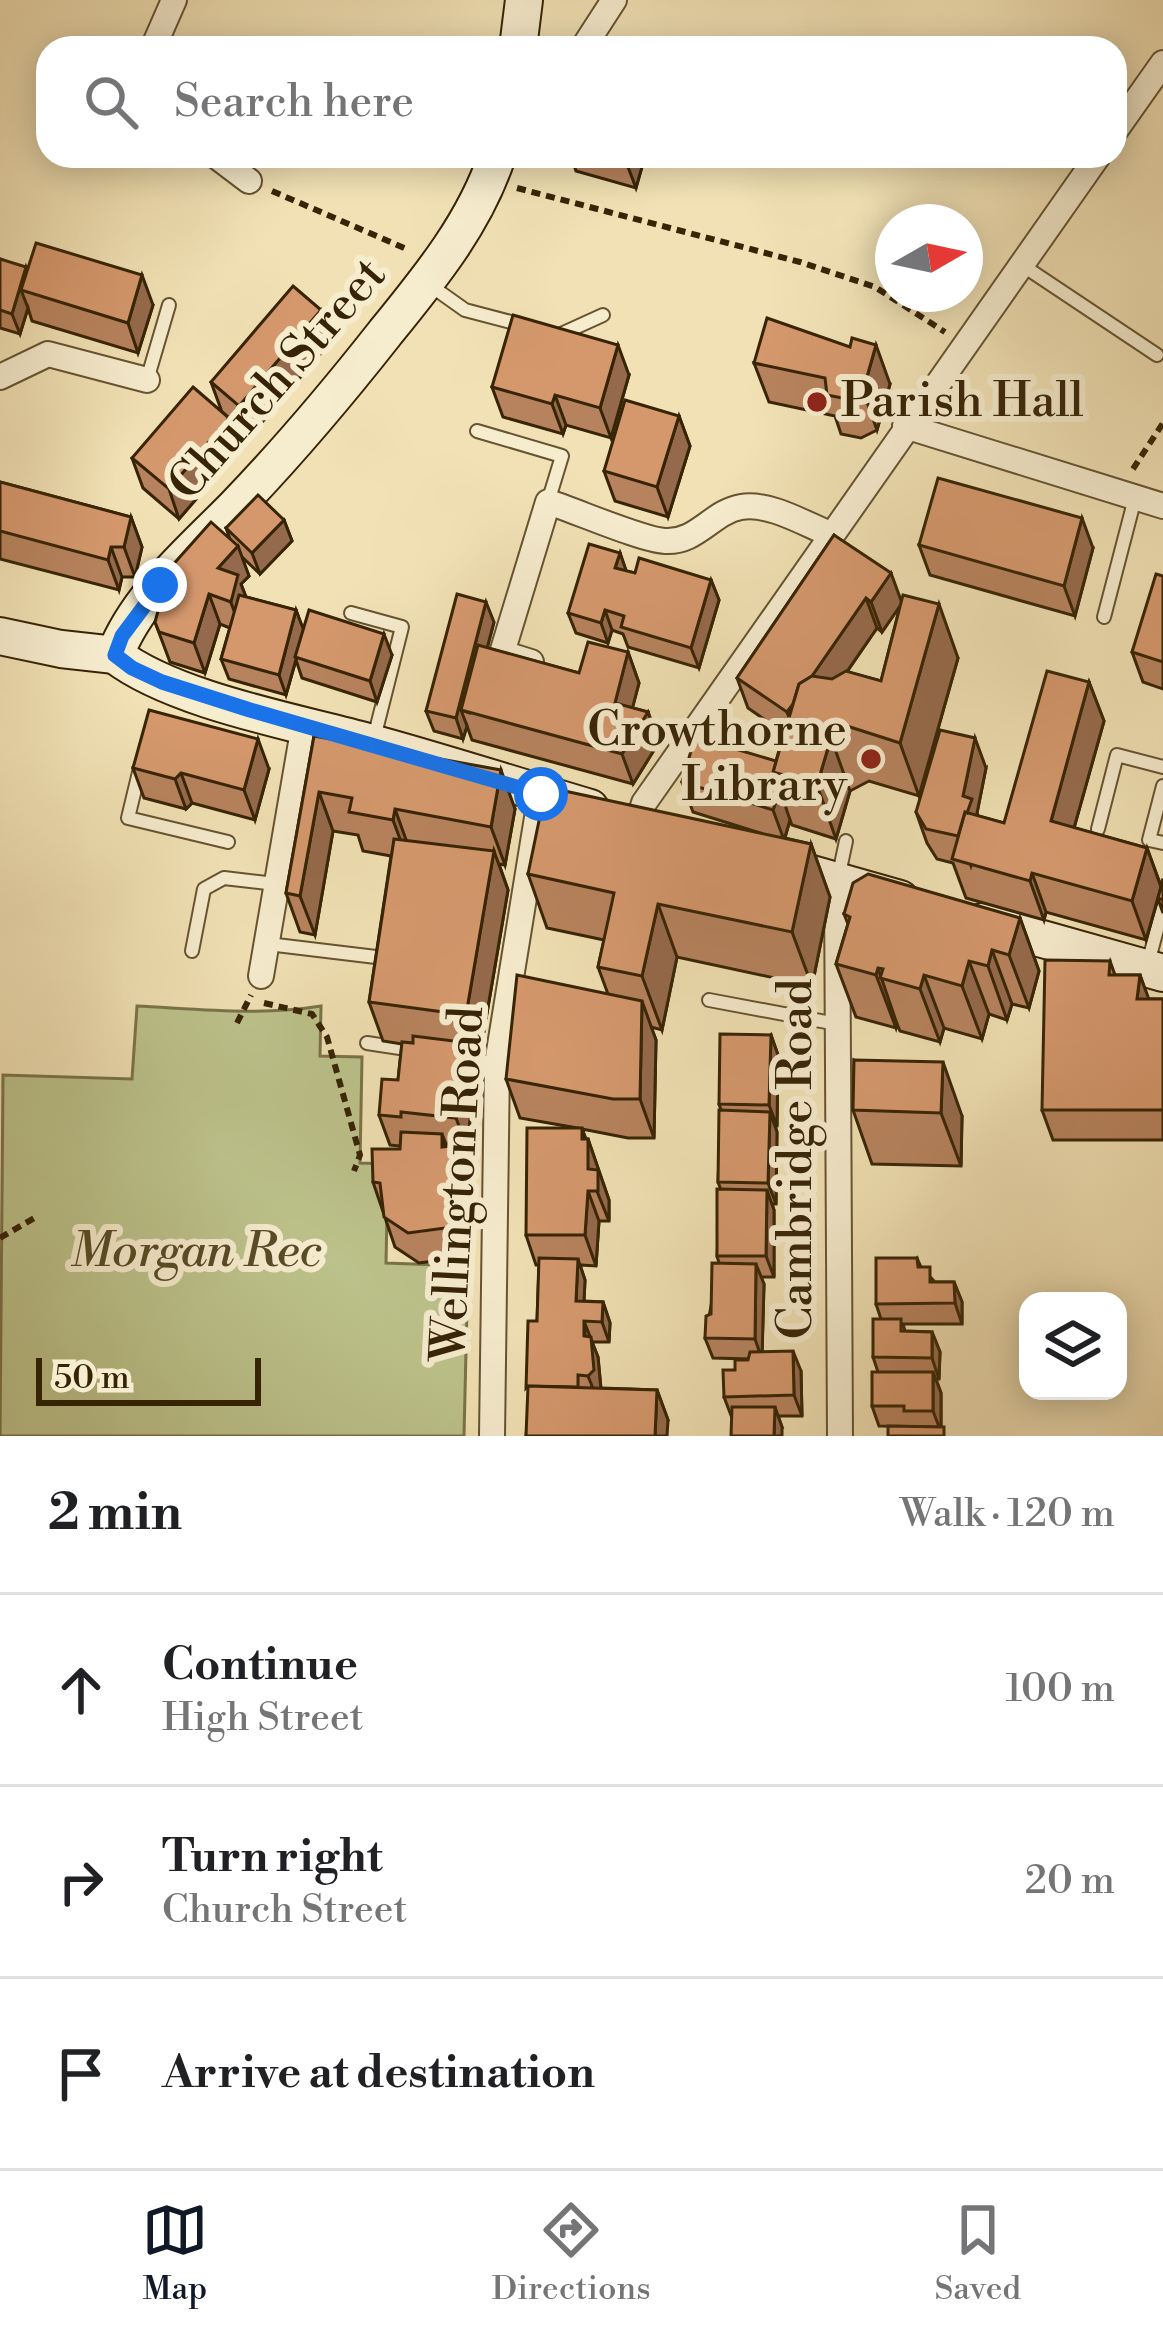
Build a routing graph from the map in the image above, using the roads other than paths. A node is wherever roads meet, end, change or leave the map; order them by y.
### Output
1 (174, 0) edge
2 (524, 0) edge
3 (614, 0) edge
4 (158, 36) edge
5 (520, 36) edge
6 (591, 36) edge
7 (1163, 63) edge
8 (1127, 114) edge
9 (232, 168) edge
10 (493, 168) edge
11 (1090, 168) edge
12 (249, 181) road end
13 (1021, 265) junction
14 (433, 273) junction
15 (169, 305) dead end
16 (603, 315) dead end
17 (1157, 355) dead end
18 (0, 377) edge
19 (147, 380) joint
20 (905, 426) junction
21 (477, 431) dead end
22 (1126, 495) junction
23 (548, 502) junction
24 (1163, 506) edge
25 (830, 534) junction
26 (351, 613) dead end
27 (1104, 617) dead end
28 (0, 636) edge
29 (115, 655) junction
30 (556, 670) edge
31 (304, 725) junction
32 (373, 743) junction
33 (145, 750) edge
34 (1163, 767) edge
35 (1163, 786) edge
36 (541, 794) junction
37 (638, 822) junction
38 (1098, 829) edge
39 (680, 835) edge
40 (228, 842) dead end
41 (846, 842) dead end
42 (1163, 843) edge
43 (743, 854) edge
44 (837, 881) junction
45 (276, 884) junction
46 (1163, 907) edge
47 (266, 944) junction
48 (192, 951) dead end
49 (376, 957) edge
50 (1155, 971) edge
51 (261, 976) dead end
52 (709, 1000) dead end
53 (838, 1024) junction
54 (367, 1042) dead end
55 (496, 1064) junction
56 (492, 1436) edge
57 (840, 1436) edge

1 - 4 street
2 - 5 street
3 - 6 street
7 - 8 street
9 - 12 street
10 - 14 street, Church Street
11 - 13 street
13 - 17 lane
13 - 20 street
14 - 16 lane
14 - 29 street, Church Street
15 - 19 lane
18 - 19 street
20 - 22 street
20 - 25 street
21 - 23 lane
22 - 24 street
22 - 27 lane
23 - 25 street
23 - 30 street
25 - 37 street
26 - 32 lane
28 - 29 street
29 - 31 street
31 - 32 street
31 - 45 street
32 - 36 street
33 - 40 lane
34 - 38 lane
35 - 42 lane
36 - 37 street
36 - 55 street, Wellington Road
37 - 39 street
41 - 44 lane
43 - 44 street
44 - 50 street
44 - 53 street, Cambridge Road
45 - 47 street
45 - 48 lane
46 - 50 lane
47 - 49 lane
47 - 51 street
52 - 53 lane
53 - 57 street, Cambridge Road
54 - 55 lane
55 - 56 street, Wellington Road

